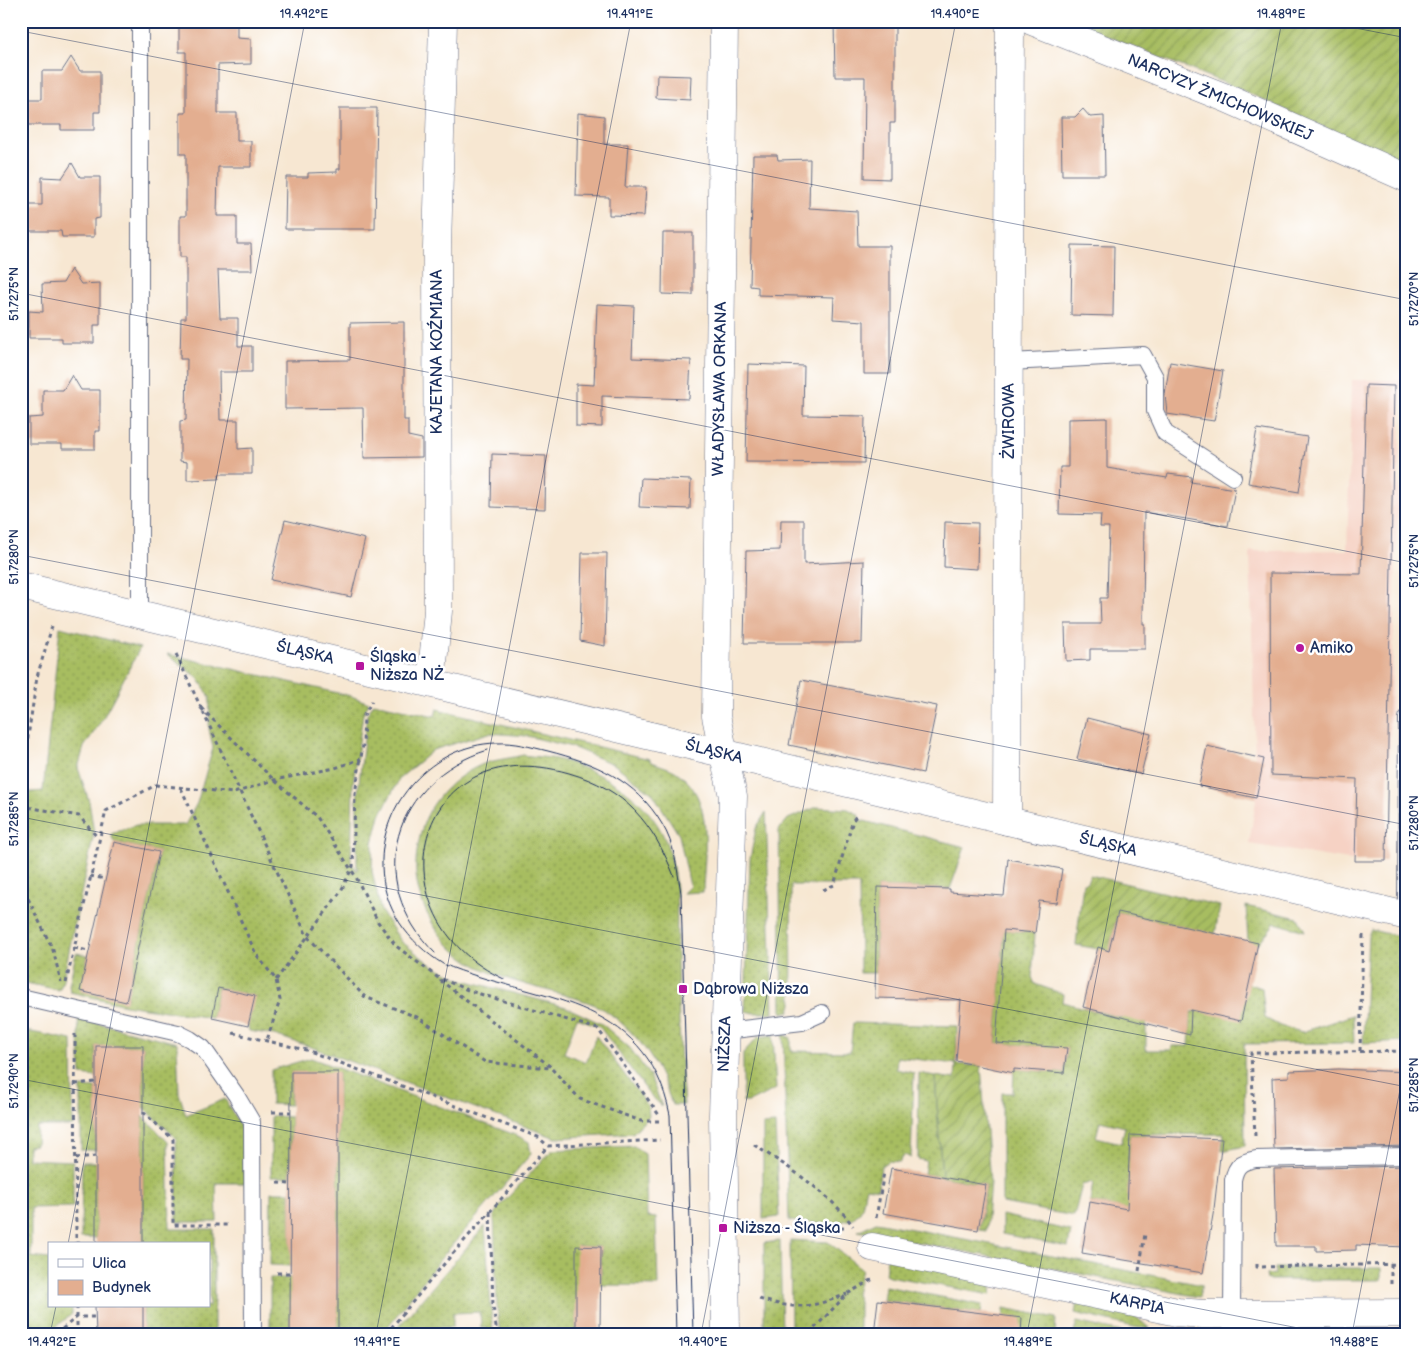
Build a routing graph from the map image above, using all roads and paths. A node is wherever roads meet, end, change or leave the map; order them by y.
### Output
1 (140, 21) edge
2 (443, 21) edge
3 (724, 21) edge
4 (1010, 21) edge
5 (1032, 21) edge
6 (1407, 178) edge
7 (1009, 362) junction
8 (1233, 477) dead end
9 (21, 586) edge
10 (140, 614) junction
11 (54, 620) dead end
12 (175, 623) junction
13 (431, 683) junction
14 (374, 698) dead end
15 (201, 708) junction
16 (1407, 718) edge
17 (724, 755) junction
18 (361, 759) junction
19 (24, 764) dead end
20 (274, 780) junction
21 (181, 788) junction
22 (240, 791) junction
23 (21, 806) edge
24 (862, 808) dead end
25 (1007, 821) junction
26 (98, 838) junction
27 (351, 870) junction
28 (90, 876) junction
29 (105, 879) dead end
30 (21, 884) edge
31 (823, 890) dead end
32 (1406, 916) edge
33 (1363, 927) dead end
34 (307, 936) junction
35 (74, 948) junction
36 (89, 951) dead end
37 (437, 977) junction
38 (276, 980) junction
39 (21, 997) edge
40 (77, 1009) junction
41 (822, 1013) dead end
42 (726, 1031) junction
43 (233, 1033) dead end
44 (267, 1040) junction
45 (1360, 1051) dead end
46 (551, 1068) junction
47 (96, 1082) dead end
48 (75, 1084) junction
49 (143, 1112) dead end
50 (267, 1112) dead end
51 (291, 1112) dead end
52 (659, 1116) dead end
53 (659, 1121) dead end
54 (660, 1140) dead end
55 (754, 1145) dead end
56 (548, 1146) junction
57 (96, 1156) dead end
58 (1407, 1156) edge
59 (76, 1158) junction
60 (884, 1172) dead end
61 (490, 1212) junction
62 (876, 1219) dead end
63 (253, 1225) junction
64 (808, 1229) dead end
65 (1146, 1234) dead end
66 (76, 1242) edge
67 (872, 1247) dead end
68 (1391, 1264) dead end
69 (1139, 1271) dead end
70 (878, 1276) dead end
71 (1391, 1284) dead end
72 (847, 1294) junction
73 (759, 1299) dead end
74 (77, 1308) edge
75 (1407, 1313) edge
76 (1232, 1314) junction
77 (77, 1317) junction
78 (96, 1317) dead end
79 (1175, 1323) edge
80 (56, 1334) edge
81 (77, 1334) edge
82 (253, 1334) edge
83 (386, 1334) edge
84 (497, 1334) edge
85 (726, 1334) edge
86 (810, 1334) edge

1 - 10 lane
2 - 13 street, KAJETANA KOŹMIANA
3 - 17 street, WŁADYSŁAWA ORKANA
4 - 7 street, ŻWIROWA
5 - 6 street, NARCYZY ŻMICHOWSKIEJ
7 - 8 lane
7 - 25 street, ŻWIROWA
9 - 10 street, ŚLĄSKA
10 - 12 street, ŚLĄSKA
11 - 19 path
12 - 13 street, ŚLĄSKA
12 - 15 path
13 - 17 street, ŚLĄSKA
14 - 18 path
15 - 20 path
15 - 22 path
16 - 32 lane
17 - 25 street, ŚLĄSKA
17 - 42 street, NIŻSZA
18 - 20 path
18 - 27 path
20 - 22 path
20 - 27 path
21 - 22 path
21 - 26 path
21 - 38 path
22 - 34 path
23 - 26 path
24 - 31 path
25 - 32 street, ŚLĄSKA
26 - 28 path
27 - 34 path
27 - 37 path
28 - 29 path
28 - 35 path
30 - 35 path
33 - 45 path
34 - 38 path
34 - 46 path
35 - 36 path
37 - 46 path
37 - 52 path
38 - 44 path
39 - 40 lane
40 - 48 path
40 - 63 lane
41 - 42 lane
42 - 85 street, NIŻSZA
43 - 44 path
44 - 56 path
46 - 53 path
47 - 48 path
48 - 59 path
49 - 63 path
50 - 51 path
54 - 56 path
55 - 64 path
56 - 61 path
57 - 59 path
58 - 76 lane
59 - 66 path
60 - 62 path
61 - 83 path
61 - 84 path
63 - 82 lane
65 - 69 path
67 - 79 street, KARPIA
68 - 71 path
70 - 72 path
72 - 73 path
72 - 86 path
74 - 77 path
75 - 76 street, KARPIA
76 - 79 street, KARPIA
77 - 78 path
77 - 80 path
77 - 81 path

